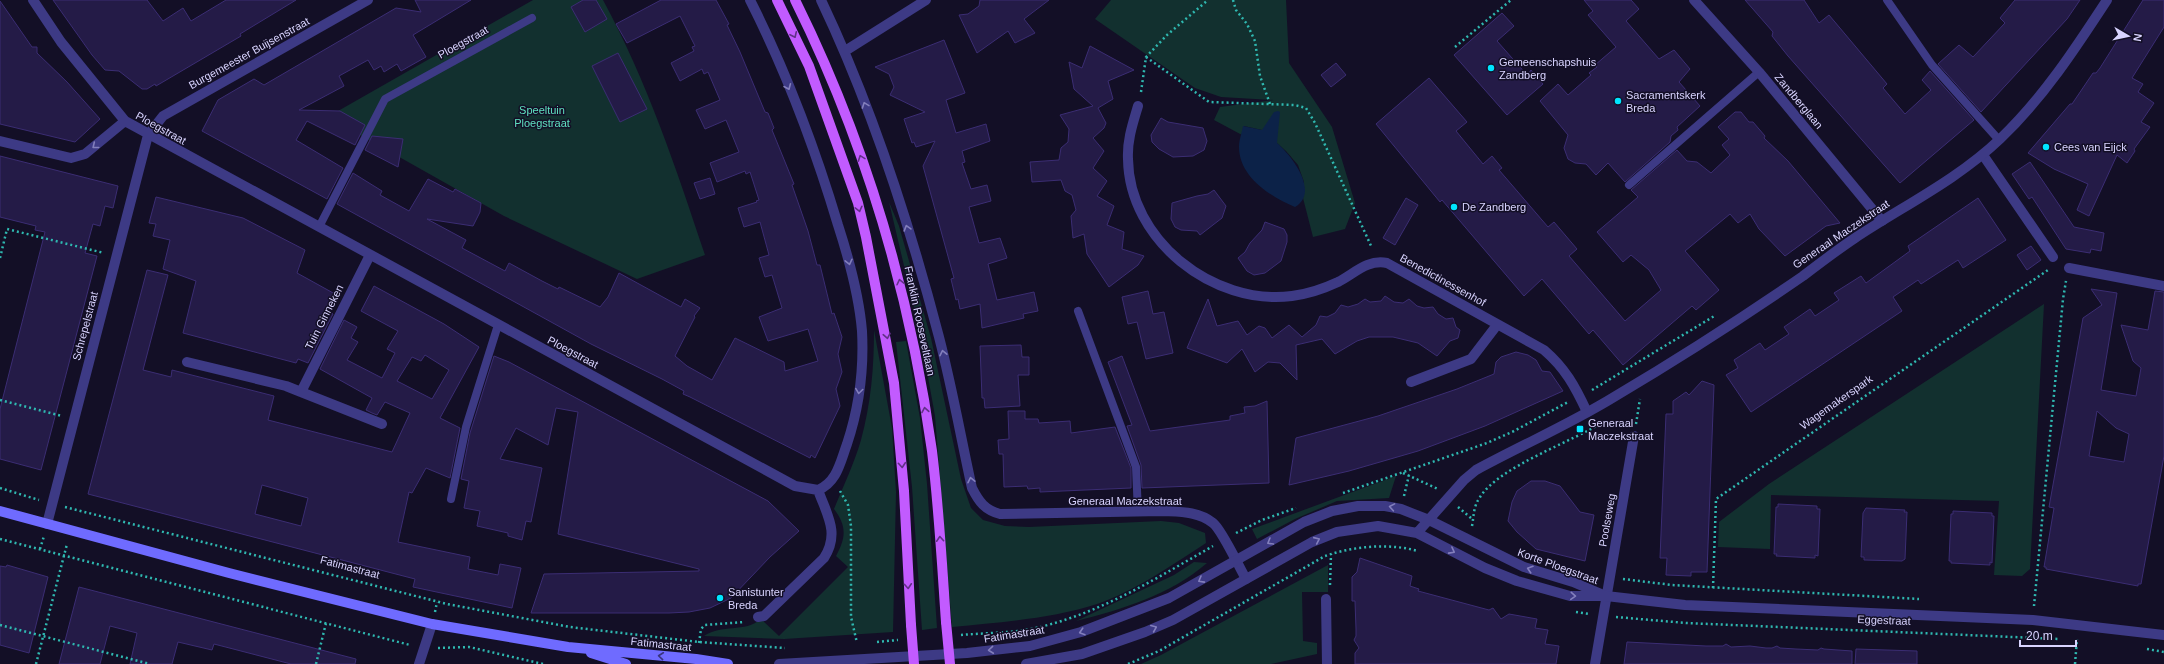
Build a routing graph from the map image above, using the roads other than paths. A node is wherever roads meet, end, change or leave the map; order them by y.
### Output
1 (33, 0) edge
2 (368, 0) edge
3 (750, 0) edge
4 (777, 0) edge
5 (796, 0) edge
6 (821, 0) edge
7 (926, 0) edge
8 (1694, 0) edge
9 (1887, 0) edge
10 (2105, 0) edge
11 (532, 18) dead end
12 (845, 51) junction
13 (1759, 72) junction
14 (1138, 106) road end
15 (125, 121) junction
16 (148, 135) junction
17 (1999, 140) junction
18 (0, 141) edge
19 (1982, 155) junction
20 (1629, 185) dead end
21 (1882, 221) junction
22 (319, 227) junction
23 (370, 254) junction
24 (2053, 257) dead end
25 (2069, 268) road end
26 (2164, 286) edge
27 (1078, 311) dead end
28 (498, 325) junction
29 (1497, 325) junction
30 (187, 362) dead end
31 (1411, 382) dead end
32 (301, 392) junction
33 (1587, 412) junction
34 (382, 424) dead end
35 (1634, 436) road end
36 (818, 490) junction
37 (451, 499) dead end
38 (0, 511) edge
39 (991, 511) joint
40 (1138, 512) junction
41 (1429, 520) junction
42 (47, 524) junction
43 (1417, 533) junction
44 (1235, 561) junction
45 (1246, 579) junction
46 (1606, 596) junction
47 (1326, 599) road end
48 (758, 617) road end
49 (432, 624) junction
50 (2164, 635) edge
51 (568, 647) junction
52 (419, 664) edge
53 (626, 664) edge
54 (728, 664) edge
55 (779, 664) edge
56 (914, 664) edge
57 (950, 664) edge
58 (1026, 664) edge
59 (1326, 664) edge
60 (1595, 664) edge

1 - 15 street, Ploegstraat
2 - 16 street, Burgemeester Buijsenstraat
3 -> 36 street
4 -> 56 main road, bridge
57 -> 5 main road, Franklin Rooseveltlaan, bridge
6 - 12 street, Franklin Rooseveltlaan
7 - 12 street
8 - 13 street, Zandberglaan
9 - 17 lane
10 - 17 street, Generaal Maczekstraat
11 - 22 lane, Ploegstraat
39 -> 12 street, Franklin Rooseveltlaan
13 - 20 lane
13 - 21 street, Zandberglaan
14 - 29 street, Benedictinessenhof
15 - 16 street, Ploegstraat
15 -> 18 street
16 - 22 street, Ploegstraat
16 - 42 street, Schrepelstraat
17 - 19 street, Generaal Maczekstraat
19 - 21 street, Generaal Maczekstraat
19 - 24 street
21 - 33 street, Generaal Maczekstraat
22 - 23 street, Ploegstraat
23 - 28 street, Ploegstraat
23 - 32 street, Tuin Ginneken
25 - 26 street
27 - 40 lane
28 - 36 street, Ploegstraat
28 - 37 lane
29 - 31 street
29 - 33 street, Benedictinessenhof
30 - 32 street
32 - 34 street
33 - 41 street, Generaal Maczekstraat
35 - 46 street, Poolseweg
36 - 48 street
38 - 42 main road, Fatimastraat
39 - 40 street, Generaal Maczekstraat
40 - 44 street, Generaal Maczekstraat
41 - 43 street, Generaal Maczekstraat
41 -> 44 street
46 -> 41 street, Korte Ploegstraat
42 - 49 main road, Fatimastraat
45 -> 43 street
43 -> 46 street, Korte Ploegstraat
44 - 45 street, Generaal Maczekstraat
44 -> 55 street, Fatimastraat
58 -> 45 street
46 - 50 street, Eggestraat
46 - 60 street, Poolseweg
47 - 59 street
49 - 51 main road, Fatimastraat
49 - 52 street
51 - 53 main road, Fatimastraat
54 -> 51 main road, Fatimastraat

